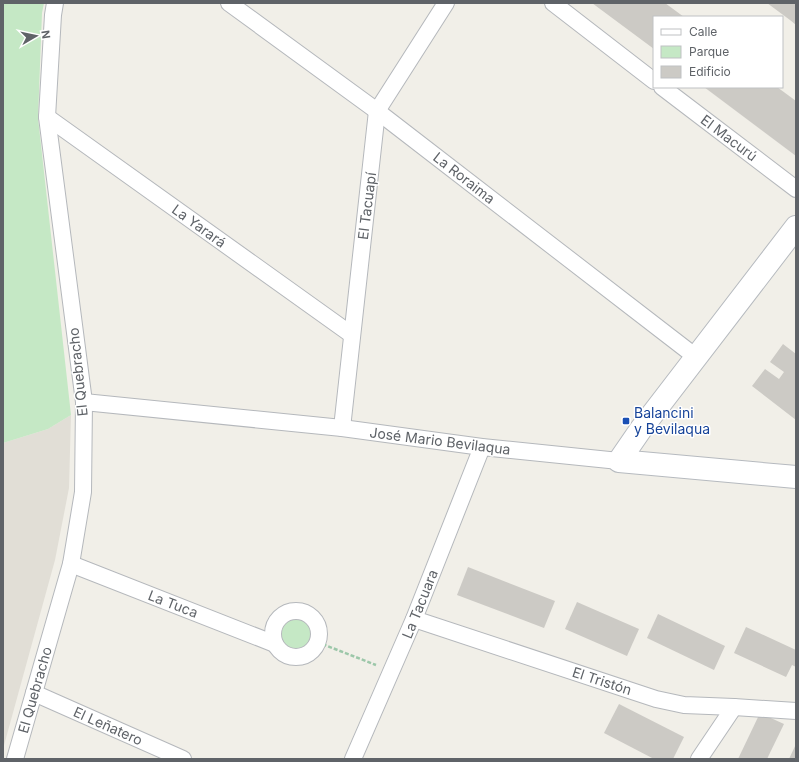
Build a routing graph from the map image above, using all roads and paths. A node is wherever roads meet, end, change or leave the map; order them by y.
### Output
1 (55, 3) edge
2 (229, 3) edge
3 (446, 3) edge
4 (553, 3) edge
5 (653, 80) edge
6 (663, 88) edge
7 (378, 110) junction
8 (47, 117) junction
9 (796, 189) edge
10 (796, 227) edge
11 (352, 335) junction
12 (696, 357) junction
13 (84, 402) junction
14 (342, 428) junction
15 (482, 447) junction
16 (619, 461) junction
17 (796, 477) edge
18 (71, 564) junction
19 (414, 619) junction
20 (317, 642) junction
21 (275, 644) junction
22 (391, 671) junction
23 (34, 693) junction
24 (734, 707) junction
25 (796, 711) edge
26 (16, 759) edge
27 (183, 759) edge
28 (353, 759) edge
29 (699, 759) edge

1 - 8 street, El Quebracho
2 - 7 street, La Roraima
3 - 7 street, El Tacuapí
4 - 5 street
6 - 9 street, El Macurú
7 - 11 street, El Tacuapí
7 - 12 street, La Roraima
8 - 11 street, La Yarará
8 - 13 street, El Quebracho
10 - 12 street
11 - 14 street, El Tacuapí
12 - 16 street
13 - 14 street, José Mario Bevilaqua
13 - 18 street, El Quebracho
14 - 15 street, José Mario Bevilaqua
15 - 16 street, José Mario Bevilaqua
15 - 19 street, La Tacuara
16 - 17 street, José Mario Bevilaqua
18 - 21 street, La Tuca
18 - 23 street, El Quebracho
19 - 22 street, La Tacuara
19 - 24 street, El Tristón
20 - 21 street, La Tuca
20 - 21 street
20 - 22 path
22 - 28 street, La Tacuara
23 - 26 street, El Quebracho
23 - 27 street, El Leñatero
24 - 25 street, El Tristón
24 - 29 street

